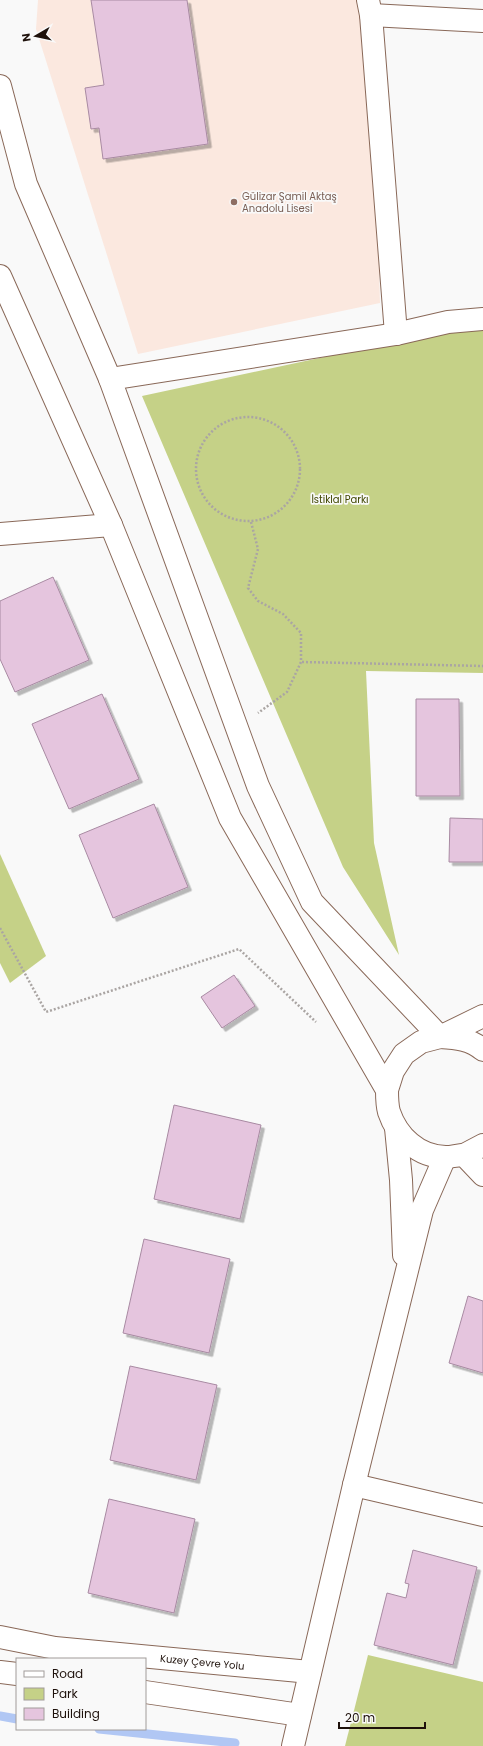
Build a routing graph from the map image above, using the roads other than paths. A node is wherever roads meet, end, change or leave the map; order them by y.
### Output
1 (369, 8) edge
2 (483, 21) edge
3 (0, 86) edge
4 (0, 276) edge
5 (483, 319) edge
6 (396, 334) junction
7 (110, 379) junction
8 (111, 525) junction
9 (0, 534) edge
10 (483, 1016) edge
11 (440, 1037) junction
12 (483, 1050) edge
13 (387, 1090) junction
14 (396, 1128) junction
15 (464, 1152) edge
16 (483, 1175) edge
17 (405, 1280) junction
18 (354, 1485) junction
19 (483, 1515) edge
20 (0, 1637) edge
21 (0, 1672) edge
22 (310, 1672) junction
23 (16, 1674) edge
24 (146, 1692) edge
25 (300, 1715) junction
26 (292, 1746) edge

1 - 2 main road
1 - 6 main road
3 - 7 main road
4 - 8 main road
5 - 6 main road
6 - 7 main road
7 - 11 main road
8 - 9 main road
8 - 13 main road
10 - 11 main road
11 - 12 main road
11 - 13 main road
13 - 14 main road
14 - 15 main road
14 - 17 main road
15 - 16 main road
15 - 17 main road
17 - 18 main road
18 - 19 main road
18 - 22 main road
20 - 22 main road, Kuzey Çevre Yolu
21 - 23 main road
22 - 25 main road
24 - 25 main road
25 - 26 main road

